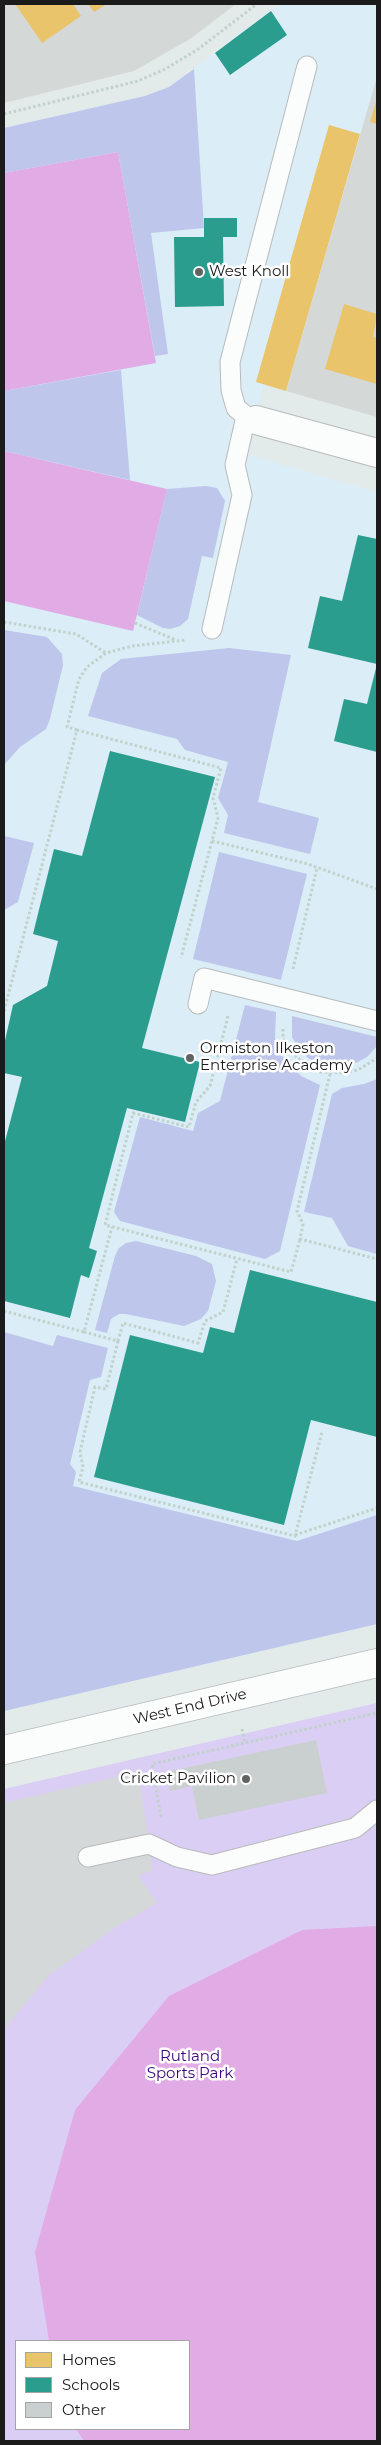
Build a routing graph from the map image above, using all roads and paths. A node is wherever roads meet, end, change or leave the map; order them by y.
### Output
1 (257, 4) edge
2 (307, 66) dead end
3 (4, 114) edge
4 (251, 418) junction
5 (377, 454) edge
6 (4, 622) edge
7 (135, 622) dead end
8 (212, 629) joint
9 (176, 640) junction
10 (106, 653) junction
11 (77, 730) junction
12 (212, 841) junction
13 (377, 889) edge
14 (204, 978) junction
15 (236, 986) junction
16 (198, 1004) dead end
17 (4, 1011) edge
18 (377, 1021) edge
19 (330, 1074) dead end
20 (112, 1227) junction
21 (300, 1239) junction
22 (237, 1259) junction
23 (377, 1259) edge
24 (4, 1310) edge
25 (84, 1332) junction
26 (118, 1341) junction
27 (322, 1432) dead end
28 (377, 1508) edge
29 (295, 1536) junction
30 (377, 1663) edge
31 (377, 1713) edge
32 (240, 1723) dead end
33 (244, 1743) junction
34 (4, 1750) edge
35 (377, 1810) edge
36 (168, 1852) junction
37 (88, 1857) dead end

1 - 3 path
2 - 4 lane
4 - 5 street
4 - 8 lane
6 - 10 path
7 - 9 path
8 - 9 path
9 - 10 path
10 - 11 path
11 - 12 path
11 - 17 path
12 - 13 path
12 - 14 path
14 - 15 lane
14 - 16 lane
15 - 18 lane
15 - 20 path
19 - 21 path
20 - 22 path
20 - 25 path
21 - 22 path
21 - 23 path
22 - 26 path
24 - 25 path
25 - 26 path
26 - 29 path
27 - 29 path
28 - 29 path
30 - 34 street, West End Drive
31 - 33 path
32 - 33 path
33 - 36 path
35 - 36 lane
36 - 37 lane

